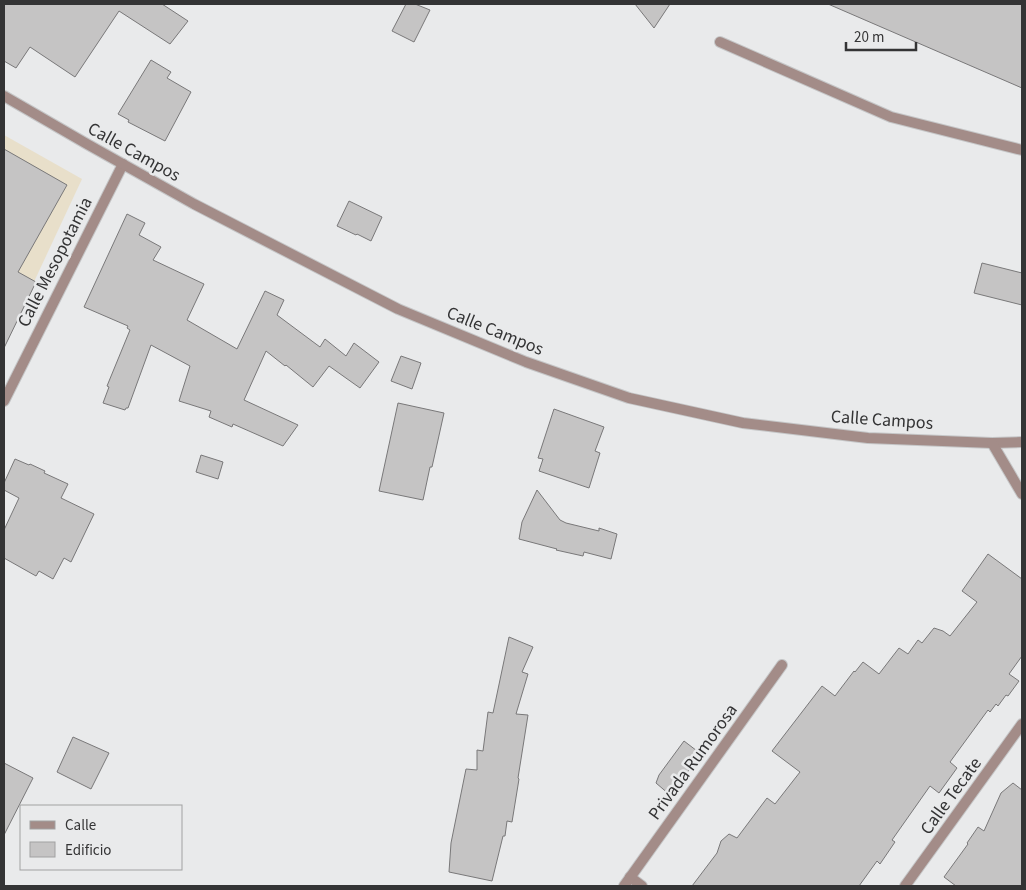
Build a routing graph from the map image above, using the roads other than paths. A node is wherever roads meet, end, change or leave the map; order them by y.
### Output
1 (720, 42) dead end
2 (4, 96) edge
3 (1022, 150) edge
4 (123, 164) junction
5 (4, 401) edge
6 (1022, 442) edge
7 (992, 443) junction
8 (1022, 494) edge
9 (782, 665) dead end
10 (1022, 724) edge
11 (630, 877) junction
12 (624, 886) edge
13 (642, 886) edge
14 (905, 886) edge

1 - 3 street
2 - 4 street, Calle Campos
4 - 5 street, Calle Mesopotamia
4 - 7 street, Calle Campos
6 - 7 street, Calle Campos
7 - 8 street
9 - 11 street, Privada Rumorosa
10 - 14 street, Calle Tecate
11 - 12 street, Privada Rumorosa
11 - 13 street

